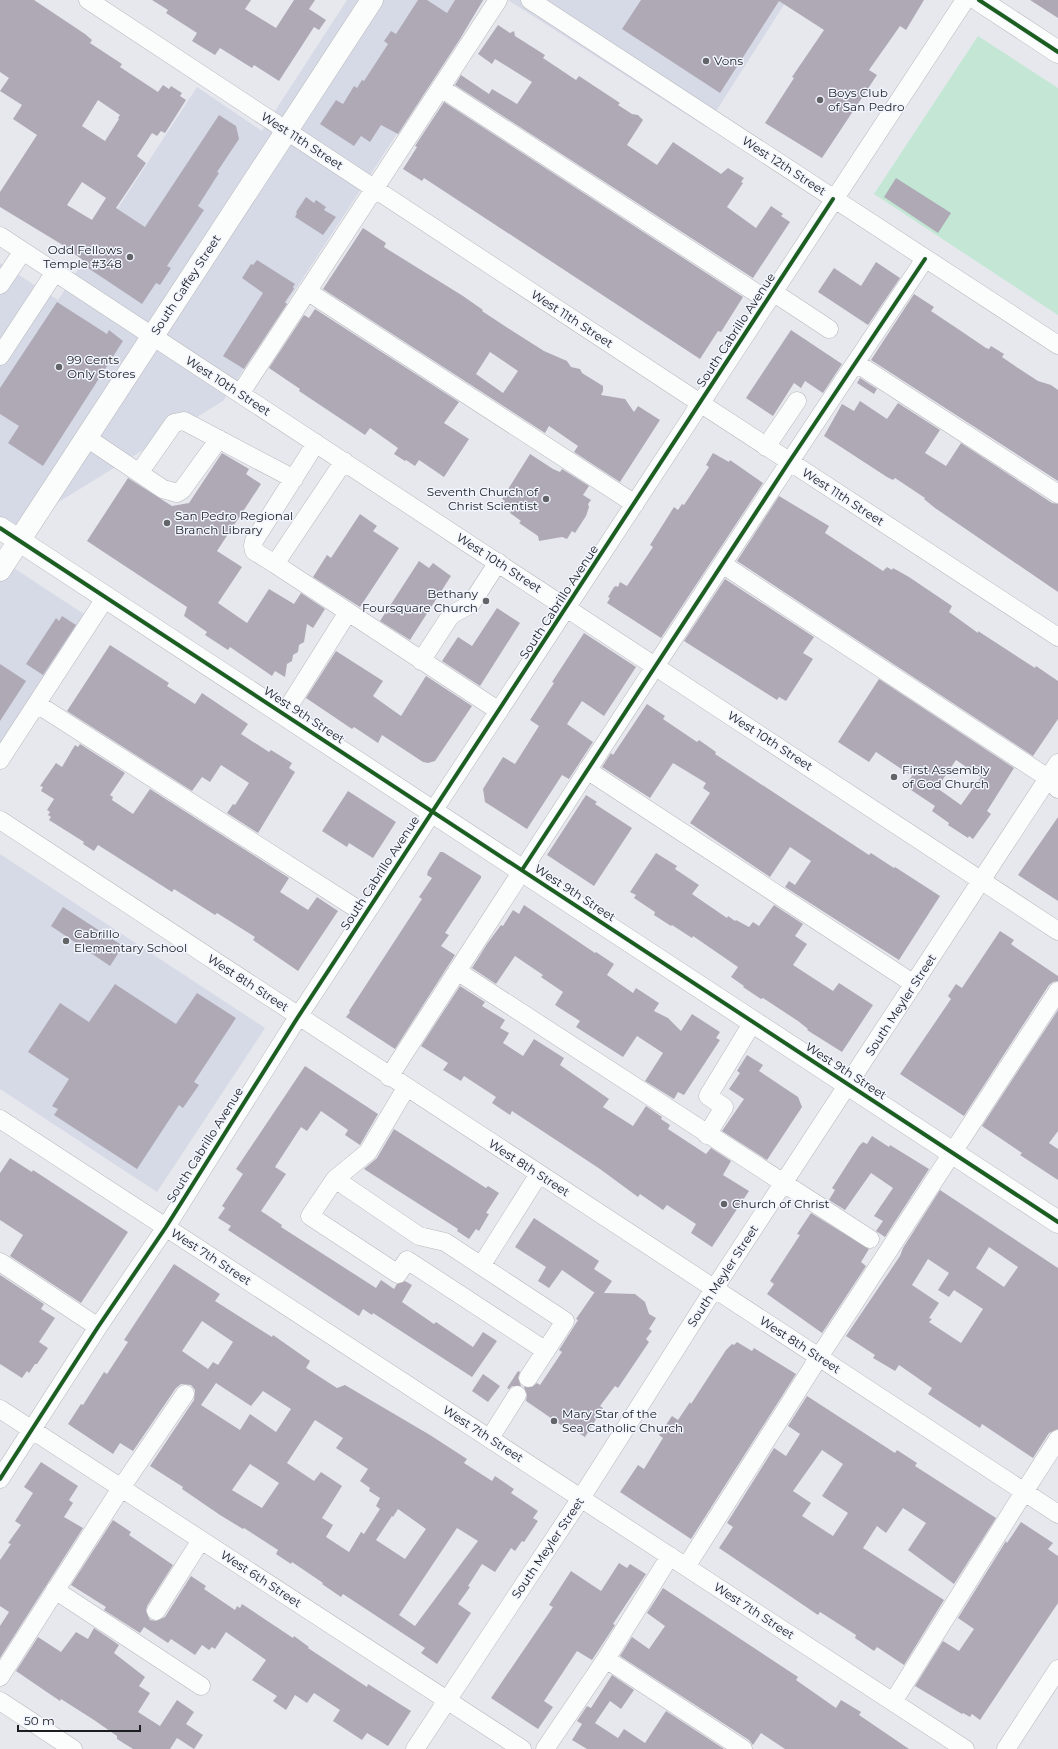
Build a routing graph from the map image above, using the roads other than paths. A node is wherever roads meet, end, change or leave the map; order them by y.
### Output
1 (88, 0) edge
2 (372, 0) edge
3 (498, 0) edge
4 (530, 0) edge
5 (964, 0) edge
6 (979, 0) edge
7 (1058, 52) edge
8 (441, 88) junction
9 (286, 130) junction
10 (375, 189) junction
11 (833, 199) junction
12 (0, 236) edge
13 (23, 251) junction
14 (925, 259) junction
15 (54, 272) junction
16 (0, 285) edge
17 (307, 291) junction
18 (770, 296) junction
19 (829, 329) dead end
20 (153, 337) junction
21 (1058, 345) edge
22 (0, 356) edge
23 (856, 363) junction
24 (240, 394) junction
25 (797, 401) dead end
26 (700, 404) junction
27 (87, 438) junction
28 (219, 439) junction
29 (316, 443) junction
30 (766, 447) junction
31 (344, 461) junction
32 (789, 462) junction
33 (139, 473) junction
34 (294, 478) junction
35 (1058, 494) edge
36 (635, 504) junction
37 (0, 528) edge
38 (20, 541) junction
39 (498, 562) junction
40 (274, 564) junction
41 (722, 564) junction
42 (0, 570) edge
43 (106, 597) junction
44 (567, 608) junction
45 (348, 612) junction
46 (1058, 637) edge
47 (421, 660) junction
48 (656, 666) junction
49 (37, 704) junction
50 (499, 711) junction
51 (284, 714) junction
52 (0, 760) edge
53 (1058, 763) edge
54 (587, 770) junction
55 (1053, 784) edge
56 (432, 811) junction
57 (0, 820) edge
58 (522, 870) junction
59 (982, 880) junction
60 (365, 914) junction
61 (1058, 931) edge
62 (457, 971) junction
63 (914, 984) junction
64 (1058, 991) edge
65 (298, 1017) junction
66 (753, 1022) junction
67 (390, 1077) junction
68 (848, 1084) junction
69 (406, 1088) junction
70 (0, 1119) edge
71 (707, 1135) junction
72 (952, 1152) junction
73 (539, 1174) junction
74 (335, 1179) junction
75 (783, 1184) junction
76 (1058, 1222) edge
77 (166, 1227) junction
78 (870, 1239) dead end
79 (0, 1262) edge
80 (481, 1266) junction
81 (714, 1288) junction
82 (98, 1328) junction
83 (546, 1351) junction
84 (819, 1357) junction
85 (528, 1378) dead end
86 (185, 1394) dead end
87 (517, 1395) dead end
88 (0, 1409) edge
89 (32, 1430) junction
90 (490, 1438) junction
91 (1058, 1440) edge
92 (0, 1479) edge
93 (121, 1488) junction
94 (1024, 1492) junction
95 (581, 1498) junction
96 (1058, 1514) edge
97 (201, 1540) junction
98 (670, 1556) junction
99 (686, 1567) junction
100 (56, 1590) junction
101 (156, 1611) dead end
102 (606, 1659) junction
103 (1058, 1669) edge
104 (0, 1677) edge
105 (201, 1686) dead end
106 (0, 1701) edge
107 (447, 1701) junction
108 (893, 1702) junction
109 (73, 1749) edge
110 (416, 1749) edge
111 (522, 1749) edge
112 (545, 1749) edge
113 (743, 1749) edge
114 (965, 1749) edge
115 (1006, 1749) edge

1 - 9 street, West 11th Street
2 - 9 main road, South Gaffey Street
3 - 8 street
4 - 11 street, West 12th Street
5 - 11 street, South Cabrillo Avenue
6 - 7 main road
8 - 10 street
8 - 18 street
9 - 10 street, West 11th Street
9 - 20 main road, South Gaffey Street
10 - 17 street
10 - 26 street, West 11th Street
11 - 14 street, West 12th Street
11 - 18 street, South Cabrillo Avenue
12 - 13 street, West 10th Street
13 - 15 street, West 10th Street
13 - 16 street
14 - 21 street, West 12th Street
14 - 23 street
15 - 20 street, West 10th Street
15 - 22 street
17 - 24 street
17 - 36 street
18 - 19 street
18 - 26 street, South Cabrillo Avenue
20 - 24 street, West 10th Street
20 - 27 main road, South Gaffey Street
23 - 32 street
23 - 35 street
24 - 29 street, West 10th Street
25 - 30 street
26 - 30 street, West 11th Street
26 - 36 street, South Cabrillo Avenue
27 - 33 street
27 - 38 main road, South Gaffey Street
28 - 33 street
28 - 33 street
28 - 34 street
29 - 31 street, West 10th Street
29 - 34 street
30 - 32 street, West 11th Street
31 - 39 street, West 10th Street
31 - 40 street
32 - 41 street
32 - 46 street, West 11th Street
34 - 40 street
36 - 44 street, South Cabrillo Avenue
37 - 38 main road, West 9th Street
38 - 42 main road, South Gaffey Street
38 - 43 main road, West 9th Street
39 - 44 street, West 10th Street
39 - 47 street
40 - 45 street
41 - 48 street
41 - 55 street
43 - 49 street
43 - 51 main road, West 9th Street
44 - 48 street, West 10th Street
44 - 50 street, South Cabrillo Avenue
45 - 47 street
45 - 51 street
47 - 50 street
48 - 54 street
48 - 59 street, West 10th Street
49 - 52 street
49 - 60 street
50 - 56 street, South Cabrillo Avenue
51 - 56 main road, West 9th Street
53 - 55 street, South Meyler Street
54 - 58 street
54 - 63 street
55 - 59 street, South Meyler Street
56 - 58 main road, West 9th Street
56 - 60 street, South Cabrillo Avenue
57 - 65 street, West 8th Street
58 - 62 street
58 - 66 main road, West 9th Street
59 - 61 street, West 10th Street
59 - 63 street, South Meyler Street
60 - 65 street, South Cabrillo Avenue
62 - 67 street
62 - 71 street
63 - 68 street, South Meyler Street
64 - 72 street
65 - 67 street, West 8th Street
65 - 77 street, South Cabrillo Avenue
66 - 68 main road, West 9th Street
66 - 71 street
67 - 69 street, West 8th Street
68 - 72 main road, West 9th Street
68 - 75 street, South Meyler Street
69 - 73 street, West 8th Street
69 - 74 street
70 - 77 street, West 7th Street
71 - 75 street
72 - 76 main road, West 9th Street
72 - 84 street
73 - 80 street
73 - 81 street, West 8th Street
74 - 80 street
74 - 83 street
75 - 78 street
75 - 81 street, South Meyler Street
77 - 82 street, South Cabrillo Avenue
77 - 90 street, West 7th Street
79 - 82 street
80 - 83 street
81 - 84 street, West 8th Street
81 - 95 street, South Meyler Street
82 - 89 street, South Cabrillo Avenue
83 - 85 street
84 - 94 street, West 8th Street
84 - 99 street
86 - 93 street
87 - 90 street
88 - 89 street, West 6th Street
89 - 92 street, South Cabrillo Avenue
89 - 93 street, West 6th Street
90 - 95 street, West 7th Street
91 - 94 street
93 - 97 street, West 6th Street
93 - 100 street
94 - 96 street, West 8th Street
94 - 108 street
95 - 98 street, West 7th Street
95 - 107 street, South Meyler Street
97 - 101 street
97 - 107 street, West 6th Street
98 - 99 street, West 7th Street
98 - 102 street
99 - 108 street, West 7th Street
100 - 104 street
100 - 105 street
102 - 112 street
102 - 113 street
103 - 115 street
106 - 109 street
107 - 110 street, South Meyler Street
107 - 111 street, West 6th Street
108 - 114 street, West 7th Street

